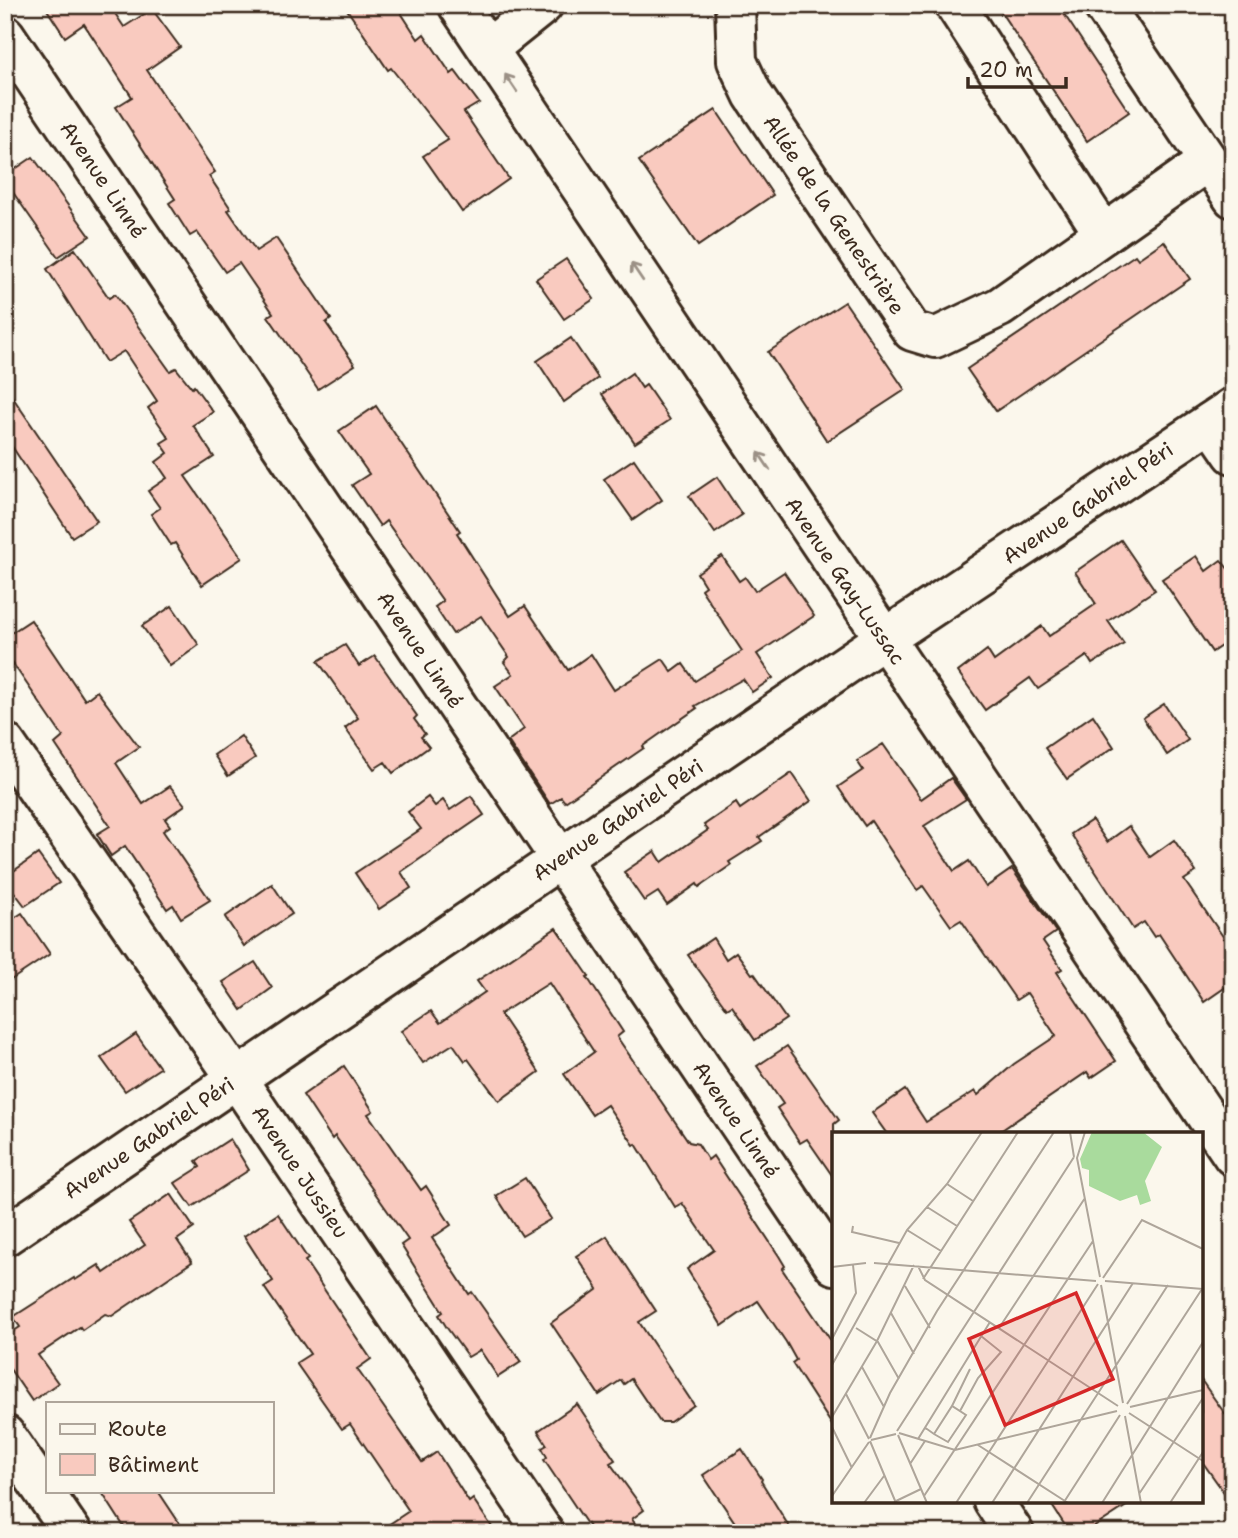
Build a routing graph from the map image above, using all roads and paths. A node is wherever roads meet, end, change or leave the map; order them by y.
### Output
1 (458, 5) edge
2 (543, 5) edge
3 (735, 5) edge
4 (955, 5) edge
5 (1103, 5) edge
6 (5, 35) edge
7 (488, 49) junction
8 (1208, 161) junction
9 (1233, 198) edge
10 (1104, 234) junction
11 (1222, 415) edge
12 (1233, 454) edge
13 (884, 639) junction
14 (5, 743) edge
15 (561, 859) junction
16 (235, 1079) junction
17 (1233, 1156) edge
18 (5, 1236) edge
19 (832, 1262) edge
20 (5, 1435) edge
21 (994, 1503) edge
22 (72, 1533) edge
23 (544, 1533) edge
24 (1014, 1533) edge

1 - 7 street, Avenue Gay-Lussac
2 - 7 street
3 - 10 street, Allée de la Genestrière
4 - 10 street
5 - 8 street
6 - 15 street, Avenue Linné
13 -> 7 street, Avenue Gay-Lussac
8 - 9 street
8 - 10 street, Allée de la Genestrière
11 - 12 street
11 - 13 street, Avenue Gabriel Péri
13 - 15 street, Avenue Gabriel Péri
13 - 17 street, Avenue Gay-Lussac
14 - 16 street, Avenue Jussieu
15 - 16 street, Avenue Gabriel Péri
15 - 19 street, Avenue Linné
16 - 18 street, Avenue Gabriel Péri
16 - 23 street, Avenue Jussieu
20 - 22 street
21 - 24 street

